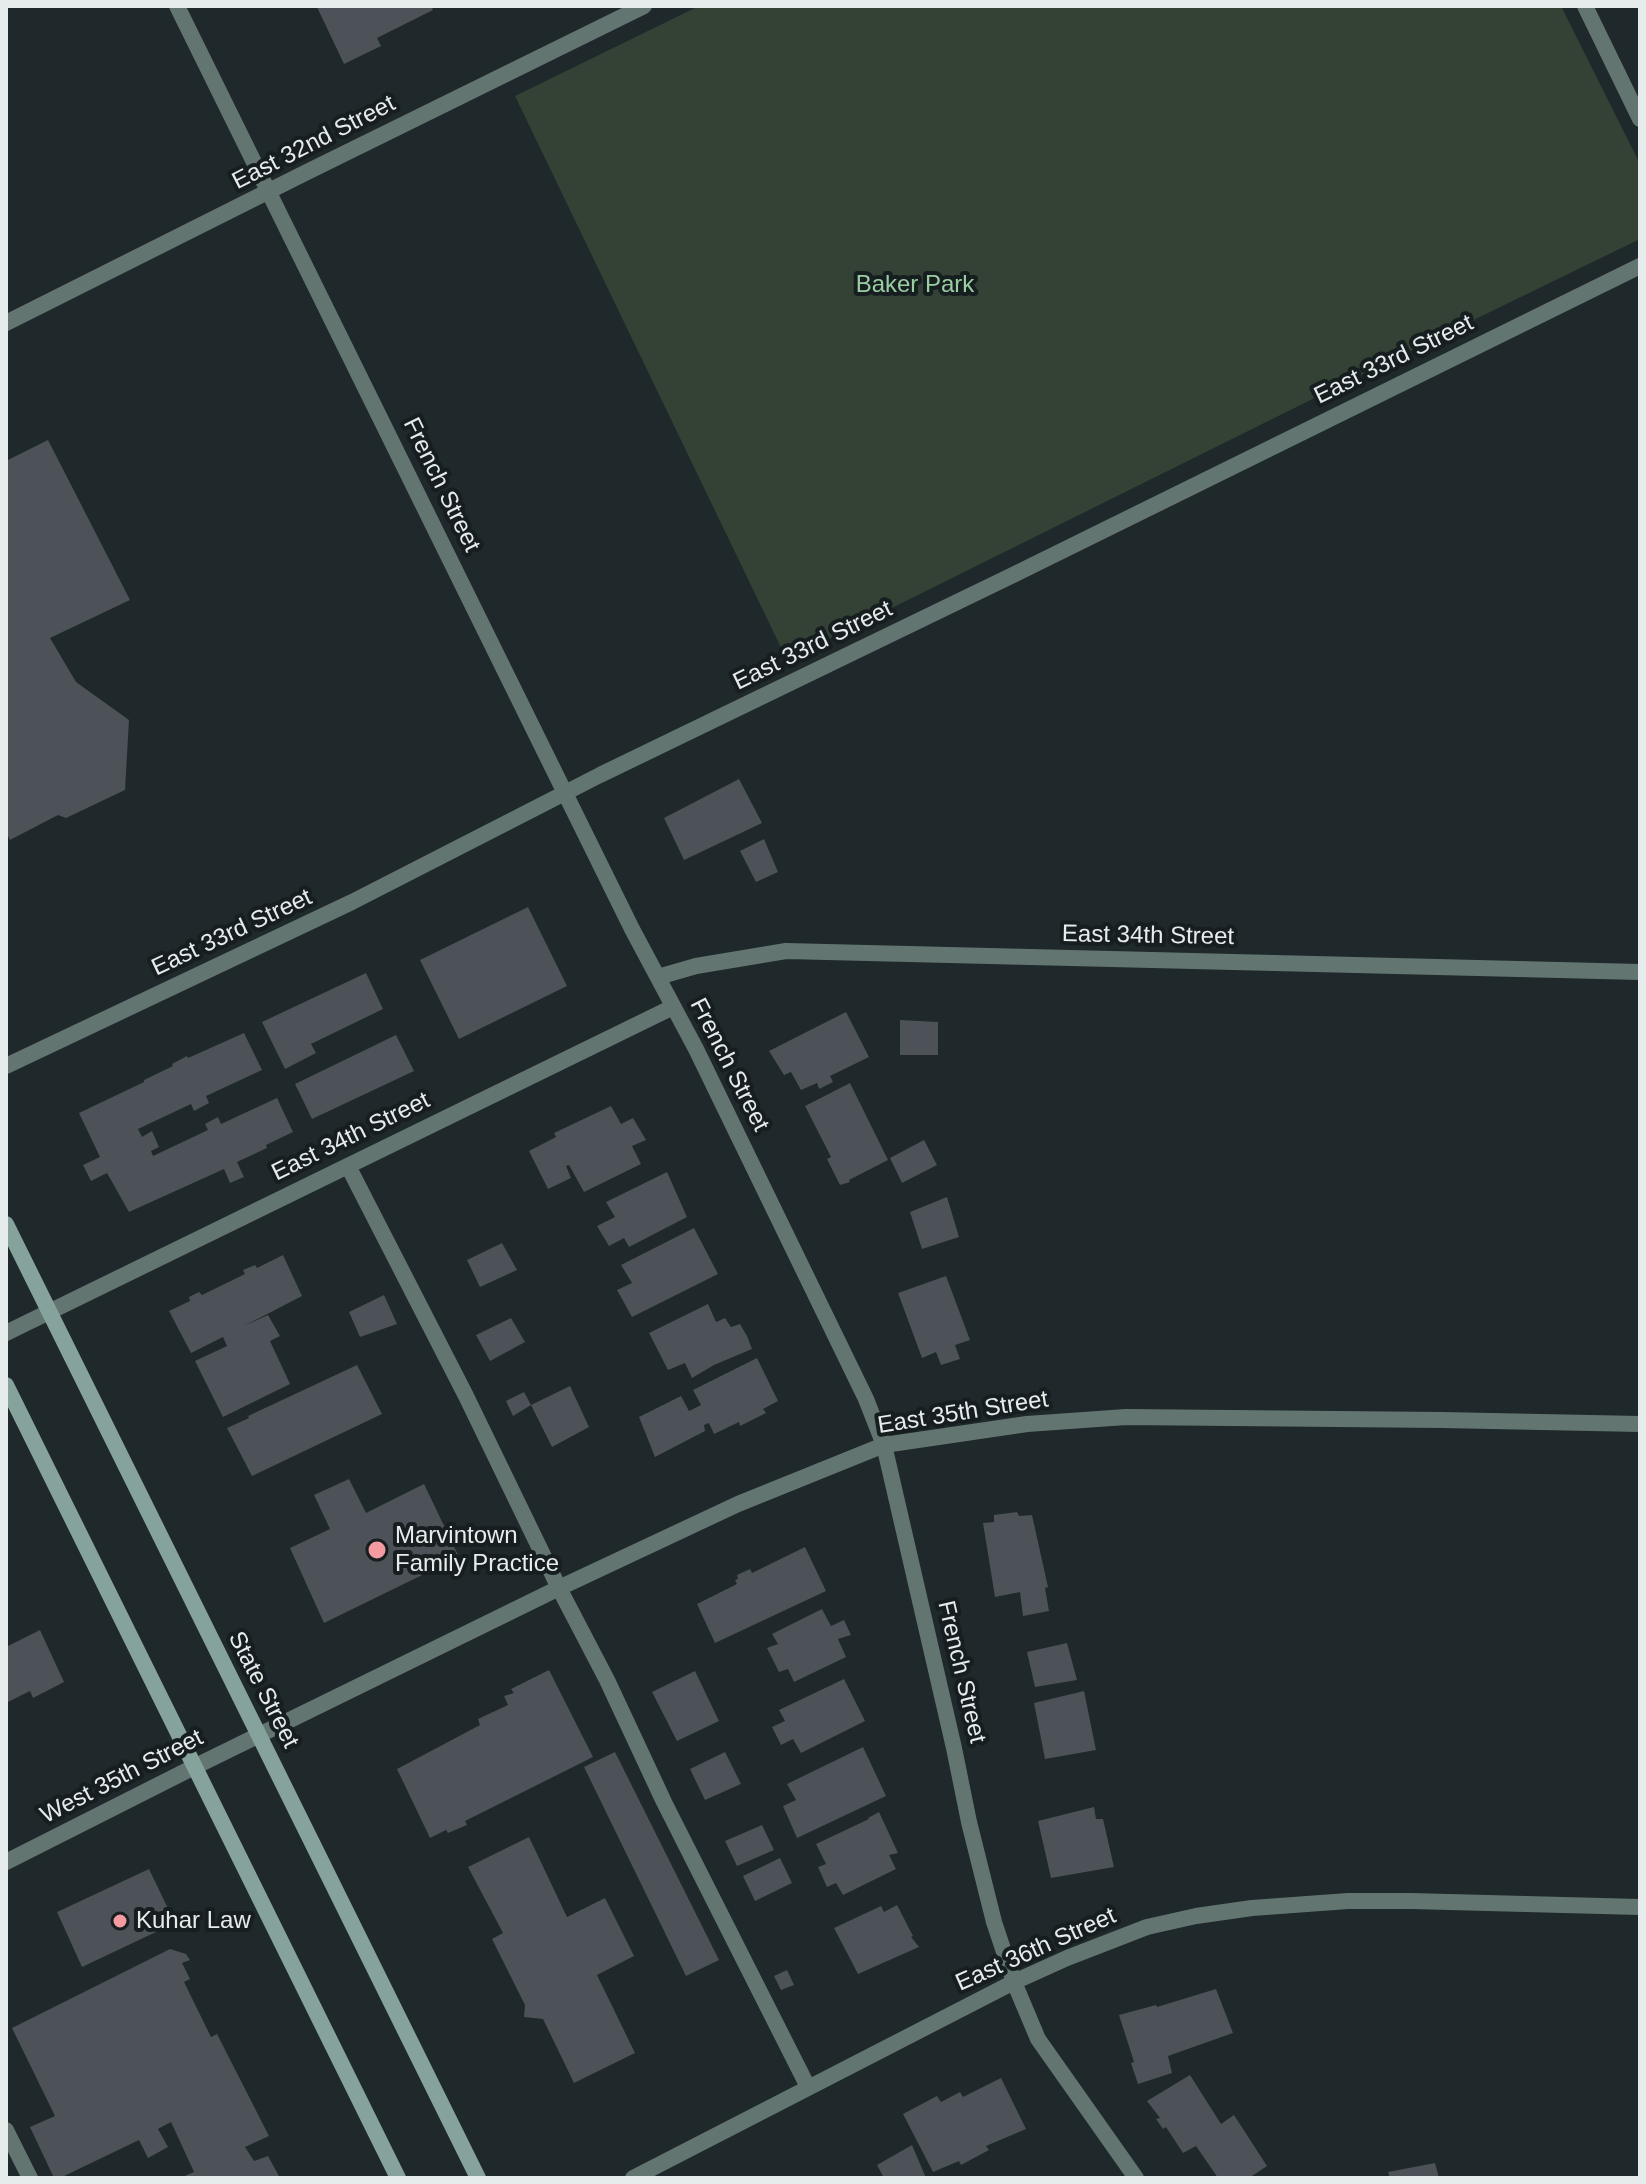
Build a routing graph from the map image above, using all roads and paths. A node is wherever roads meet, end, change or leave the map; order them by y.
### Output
1 (177, 6) edge
2 (644, 6) edge
3 (1585, 6) edge
4 (1640, 119) edge
5 (269, 191) junction
6 (1640, 266) edge
7 (6, 323) edge
8 (567, 793) junction
9 (1640, 972) edge
10 (658, 977) junction
11 (673, 1007) junction
12 (6, 1066) edge
13 (348, 1166) junction
14 (6, 1224) edge
15 (49, 1313) junction
16 (6, 1333) edge
17 (6, 1385) edge
18 (1640, 1424) edge
19 (884, 1445) junction
20 (559, 1588) junction
21 (259, 1736) junction
22 (194, 1767) junction
23 (6, 1862) edge
24 (1640, 1907) edge
25 (1014, 1982) junction
26 (808, 2087) junction
27 (6, 2130) edge
28 (30, 2178) edge
29 (398, 2178) edge
30 (478, 2178) edge
31 (633, 2178) edge
32 (1136, 2178) edge

1 - 5 street, French Street
2 - 5 street, East 32nd Street
3 - 4 street
5 - 7 street, East 32nd Street
5 - 8 street, French Street
6 - 8 street, East 33rd Street
8 - 10 street, French Street
8 - 12 street, East 33rd Street
9 - 10 street, East 34th Street
10 - 11 street, French Street
11 - 13 street, East 34th Street
11 - 19 street, French Street
13 - 15 street, East 34th Street
13 - 20 street
14 - 15 street, State Street
15 - 16 street, East 34th Street
15 - 21 street, State Street
17 - 22 street
18 - 19 street, East 35th Street
19 - 20 street, East 35th Street
19 - 25 street, French Street
20 - 21 street, East 35th Street
20 - 26 street
21 - 22 street, West 35th Street
21 - 30 street, State Street
22 - 23 street, West 35th Street
22 - 29 street
24 - 25 street, East 36th Street
25 - 26 street, East 36th Street
25 - 32 street, French Street
26 - 31 street, East 36th Street
27 - 28 street

